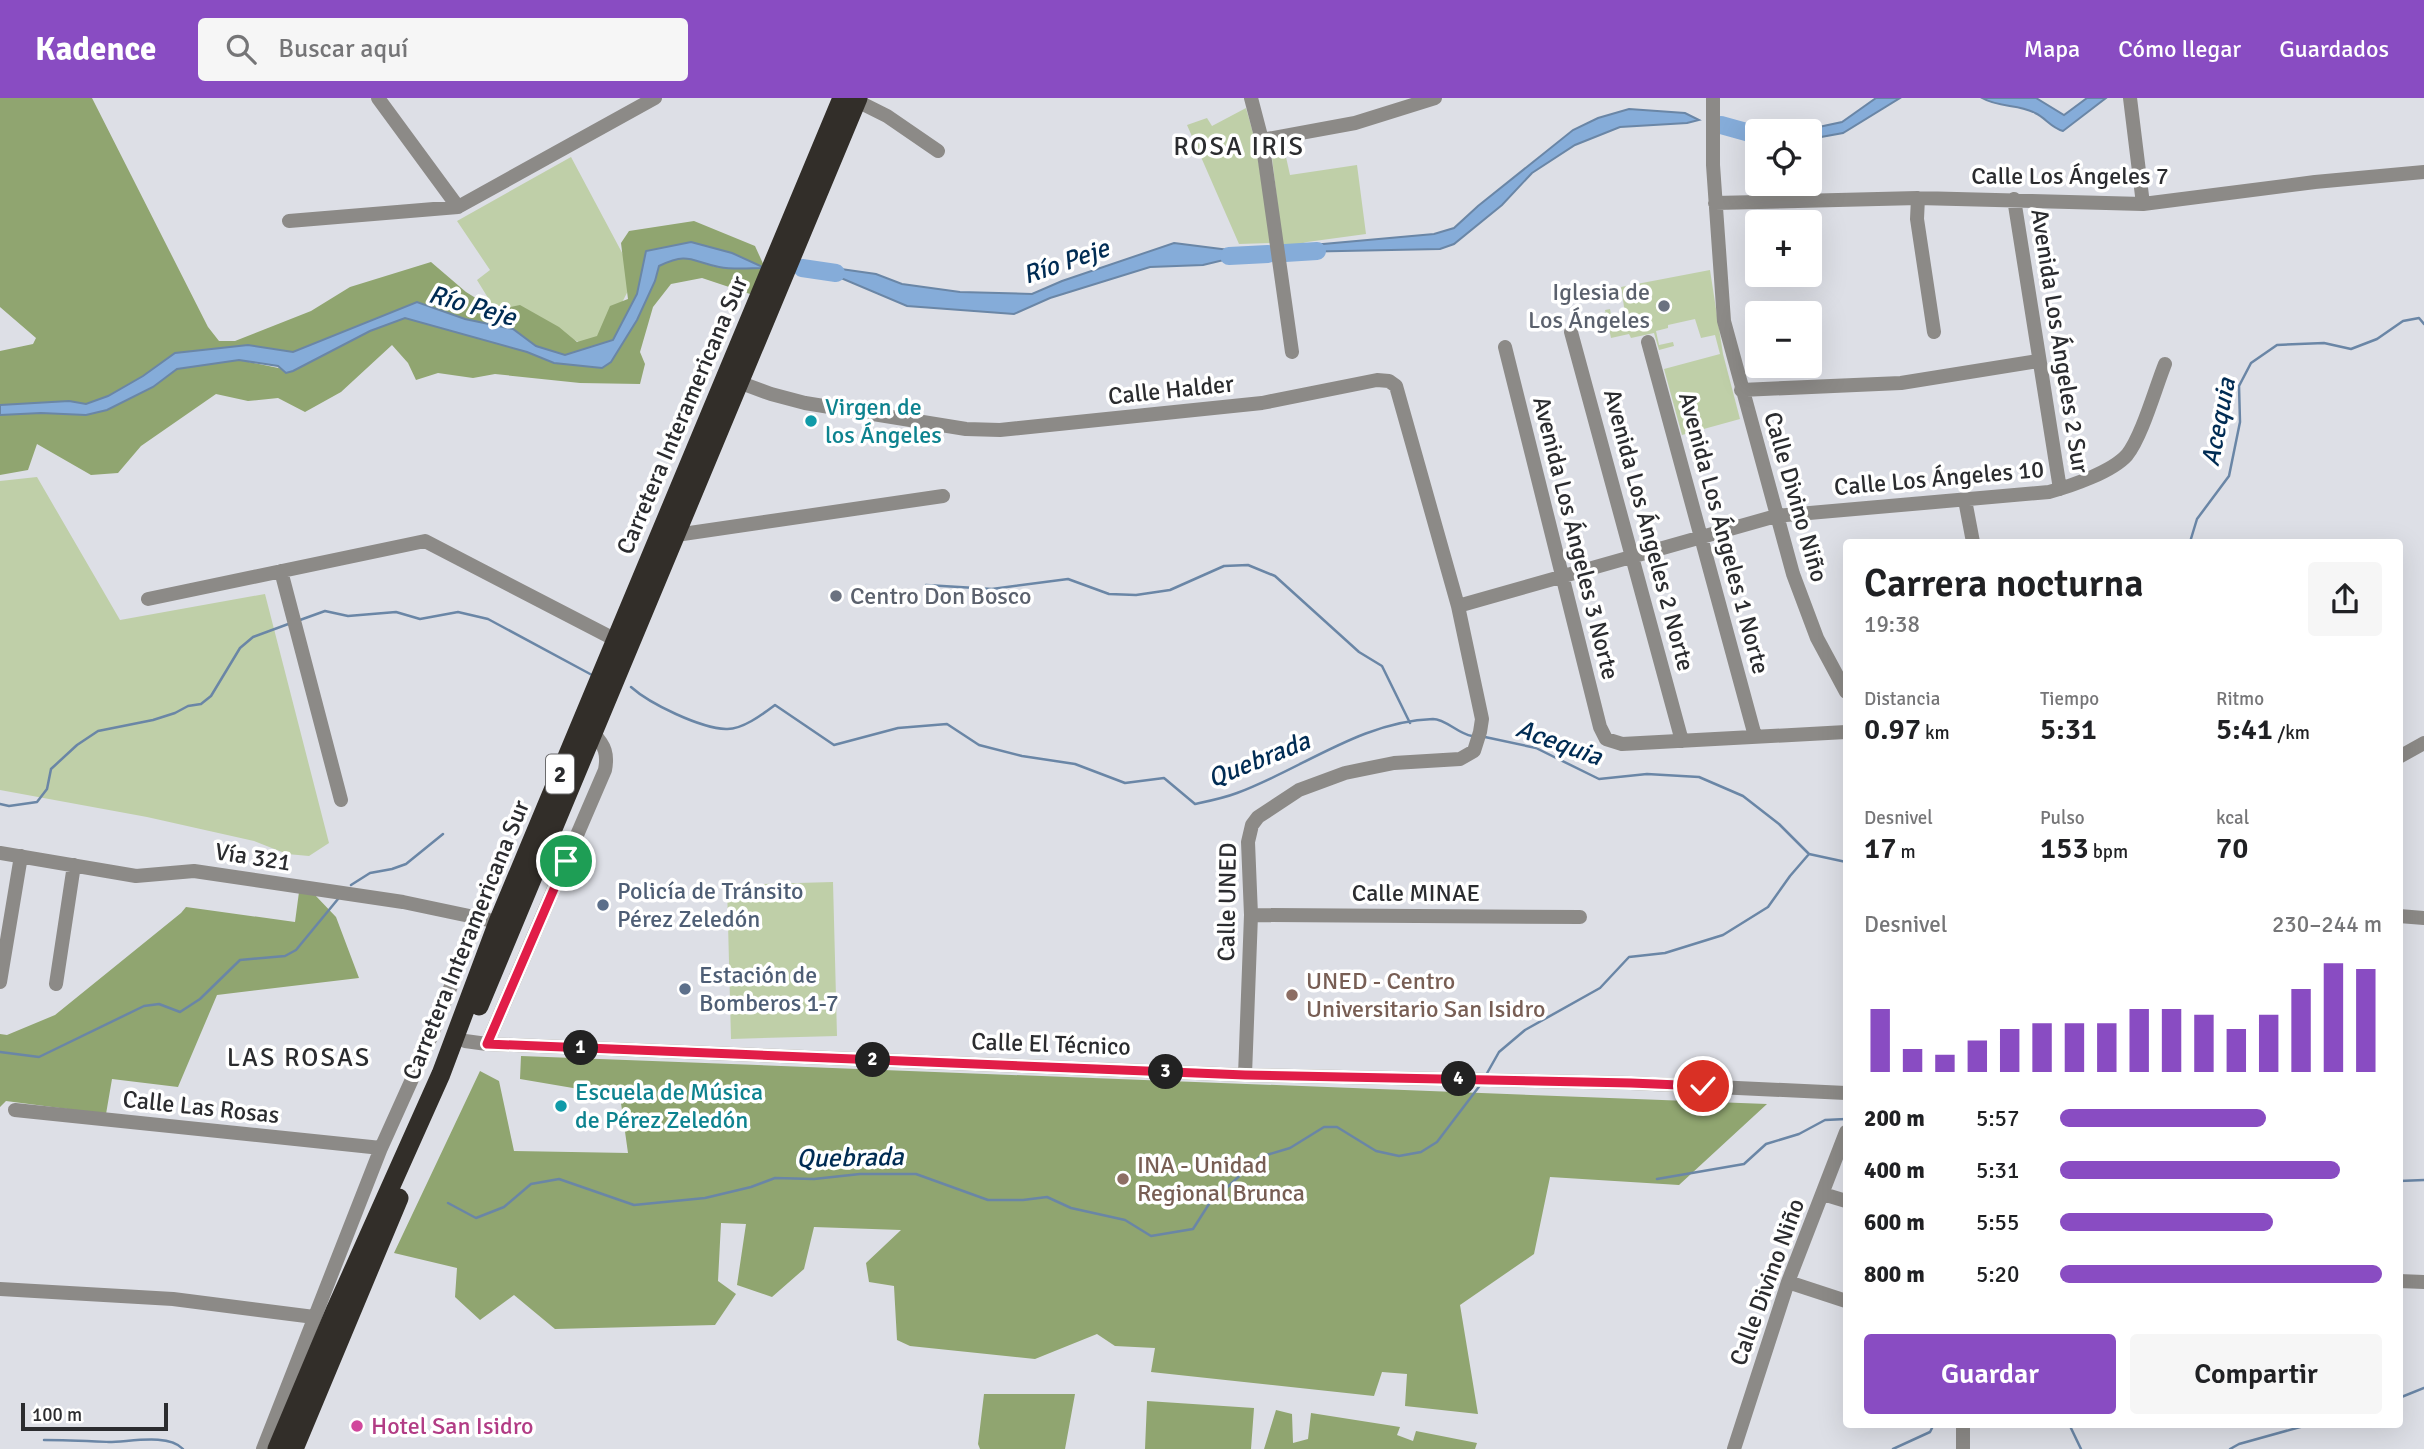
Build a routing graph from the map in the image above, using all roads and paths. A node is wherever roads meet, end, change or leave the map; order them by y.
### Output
1 (378, 98) edge
2 (655, 98) edge
3 (1251, 98) edge
4 (1435, 98) edge
5 (1713, 98) edge
6 (2130, 98) edge
7 (852, 99) edge
8 (1262, 140) junction
9 (938, 151) dead end
10 (2424, 172) edge
11 (1918, 198) junction
12 (2014, 200) junction
13 (1715, 203) junction
14 (2143, 204) junction
15 (458, 207) junction
16 (289, 221) dead end
17 (1571, 332) dead end
18 (1934, 332) dead end
19 (1648, 342) dead end
20 (1505, 347) dead end
21 (1292, 352) dead end
22 (2038, 361) junction
23 (2165, 364) dead end
24 (732, 380) junction
25 (1741, 390) junction
26 (2060, 489) junction
27 (943, 496) dead end
28 (1965, 500) junction
29 (1776, 516) junction
30 (676, 534) junction
31 (1702, 537) junction
32 (1972, 539) edge
33 (1633, 556) junction
34 (281, 571) junction
35 (1564, 576) junction
36 (148, 599) dead end
37 (1458, 606) junction
38 (615, 640) junction
39 (1843, 686) edge
40 (1843, 732) edge
41 (594, 734) junction
42 (1755, 736) junction
43 (1682, 740) junction
44 (2424, 743) edge
45 (2403, 755) edge
46 (341, 800) dead end
47 (0, 853) edge
48 (21, 856) junction
49 (74, 865) junction
50 (530, 885) junction
51 (1251, 915) junction
52 (2403, 916) edge
53 (478, 917) junction
54 (1580, 918) dead end
55 (2424, 918) edge
56 (498, 922) junction
57 (0, 982) edge
58 (56, 984) dead end
59 (480, 988) junction
60 (464, 1041) junction
61 (487, 1044) junction
62 (440, 1074) junction
63 (1245, 1075) junction
64 (1843, 1093) edge
65 (15, 1110) dead end
66 (1843, 1140) edge
67 (381, 1149) junction
68 (1823, 1194) junction
69 (1843, 1200) edge
70 (354, 1242) junction
71 (2403, 1281) edge
72 (1788, 1282) junction
73 (2424, 1282) edge
74 (0, 1289) edge
75 (1843, 1300) edge
76 (314, 1317) junction
77 (1963, 1428) edge
78 (263, 1449) edge
79 (277, 1449) edge
80 (294, 1449) edge
81 (1734, 1449) edge
82 (1964, 1449) edge

1 - 15 street
2 - 15 street
3 - 8 street
4 - 8 street
5 - 13 street, Calle Divino Niño
6 - 14 street
7 - 9 street
7 - 24 highway, Carretera Interamericana Sur / 2
7 - 24 highway, Carretera Interamericana Sur / 2
8 - 21 street
10 - 14 street, Calle Los Ángeles 7
11 - 12 street, Calle Los Ángeles 7
11 - 13 street, Calle Los Ángeles 7
11 - 18 street
12 - 14 street, Calle Los Ángeles 7
12 - 22 street, Avenida Los Ángeles 2 Sur
13 - 25 street, Calle Divino Niño
15 - 16 street
17 - 33 street, Avenida Los Ángeles 2 Norte
19 - 31 street, Avenida Los Ángeles 1 Norte
20 - 35 street, Avenida Los Ángeles 3 Norte
22 - 25 street
22 - 26 street, Avenida Los Ángeles 2 Sur
23 - 26 street, Calle Los Ángeles 10
24 - 30 highway, Carretera Interamericana Sur / 2
24 - 37 street, Calle Halder
24 - 38 highway, Carretera Interamericana Sur / 2
25 - 29 street, Calle Divino Niño
26 - 28 street, Calle Los Ángeles 10
27 - 30 street
28 - 29 street, Calle Los Ángeles 10
28 - 32 street
29 - 31 street, Calle Los Ángeles 10
29 - 39 street, Calle Divino Niño
30 - 41 highway, Carretera Interamericana Sur / 2
31 - 33 street, Calle Los Ángeles 10
31 - 42 street, Avenida Los Ángeles 1 Norte
33 - 35 street, Calle Los Ángeles 10
33 - 43 street, Avenida Los Ángeles 2 Norte
34 - 36 street
34 - 38 street
34 - 46 street
35 - 37 street, Calle Los Ángeles 10
35 - 43 street, Avenida Los Ángeles 3 Norte
37 - 51 street, Calle UNED
38 - 56 highway, Carretera Interamericana Sur / 2
40 - 42 street
41 - 50 highway, Carretera Interamericana Sur / 2
41 - 61 street
42 - 43 street
44 - 45 street
47 - 48 street, Vía 321
48 - 49 street, Vía 321
48 - 57 street
49 - 53 street, Vía 321
49 - 58 street
50 - 56 highway
50 - 59 highway, Carretera Interamericana Sur / 2
51 - 54 street, Calle MINAE
51 - 63 street, Calle UNED
52 - 55 street
53 - 56 street, Vía 321
53 - 67 street
56 - 59 highway, Carretera Interamericana Sur / 2
59 - 60 highway, Carretera Interamericana Sur / 2
59 - 62 highway, Carretera Interamericana Sur / 2
60 - 61 street, Calle El Técnico
60 - 62 highway
60 - 80 highway, Carretera Interamericana Sur / 2
61 - 63 street, Calle El Técnico
62 - 70 highway, Carretera Interamericana Sur / 2
63 - 64 street, Calle El Técnico
65 - 67 street, Calle Las Rosas
66 - 68 street, Calle Divino Niño
67 - 70 street
68 - 69 street
68 - 72 street, Calle Divino Niño
70 - 76 street
70 - 79 highway, Carretera Interamericana Sur / 2
71 - 73 street
72 - 75 street
72 - 81 street, Calle Divino Niño
74 - 76 street
76 - 78 street
77 - 82 street

